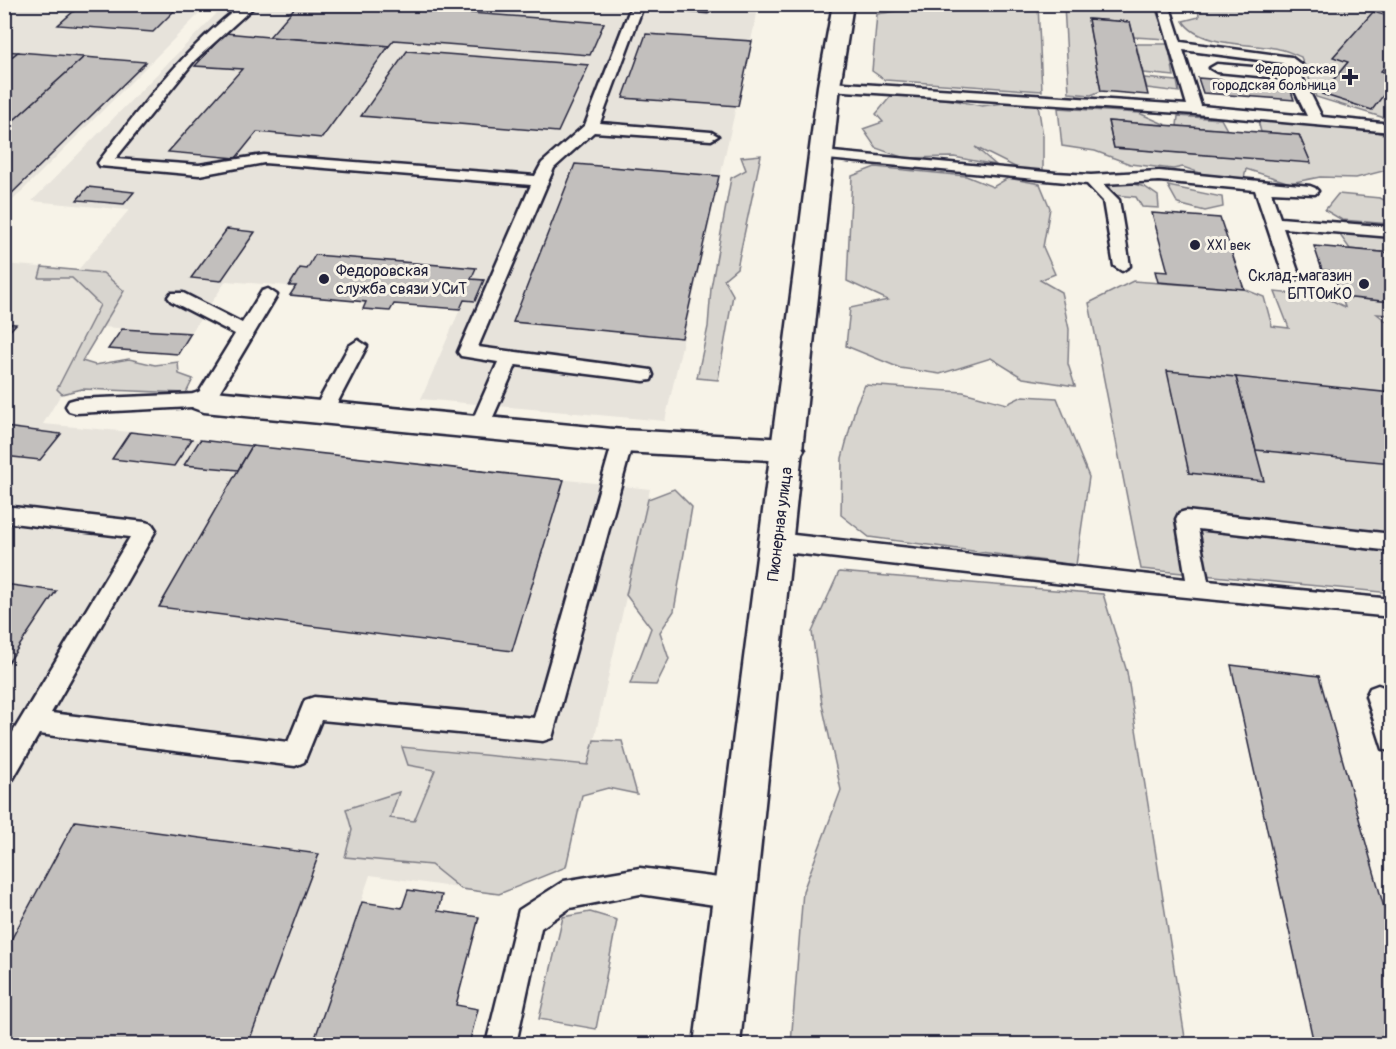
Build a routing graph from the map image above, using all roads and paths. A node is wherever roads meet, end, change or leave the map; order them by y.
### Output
1 (251, 4) edge
2 (638, 4) edge
3 (653, 4) edge
4 (843, 4) edge
5 (1163, 4) edge
6 (708, 8) dead end
7 (1176, 45) junction
8 (1217, 69) dead end
9 (1294, 75) junction
10 (830, 86) junction
11 (1195, 110) junction
12 (1317, 120) junction
13 (591, 127) junction
14 (1392, 128) edge
15 (711, 136) dead end
16 (822, 155) junction
17 (1091, 180) junction
18 (540, 181) junction
19 (1261, 186) junction
20 (1310, 191) dead end
21 (1273, 222) junction
22 (1392, 232) edge
23 (1122, 266) dead end
24 (1292, 277) dead end
25 (268, 295) dead end
26 (177, 297) dead end
27 (246, 332) junction
28 (358, 346) dead end
29 (509, 359) junction
30 (644, 375) dead end
31 (204, 401) junction
32 (76, 406) dead end
33 (322, 413) junction
34 (479, 428) junction
35 (623, 441) junction
36 (788, 450) junction
37 (4, 514) edge
38 (776, 542) junction
39 (1392, 543) edge
40 (1199, 589) junction
41 (1392, 608) edge
42 (1378, 696) dead end
43 (33, 722) junction
44 (1392, 741) edge
45 (4, 771) edge
46 (735, 894) junction
47 (501, 1044) edge
48 (717, 1044) edge

1 - 18 lane
2 - 13 lane
3 - 6 lane
4 - 10 main road, Пионерная улица
5 - 7 lane
7 - 9 lane
7 - 11 lane
8 - 9 lane
9 - 12 lane
10 - 11 lane
10 - 16 main road, Пионерная улица
11 - 12 lane
12 - 14 lane
13 - 15 lane
13 - 18 lane
16 - 17 lane
16 - 36 main road, Пионерная улица
17 - 19 lane
17 - 23 lane
18 - 29 lane
19 - 20 lane
19 - 21 lane
21 - 22 lane
21 - 24 lane
25 - 27 lane
26 - 27 lane
27 - 31 lane
28 - 33 lane
29 - 30 lane
29 - 34 lane
31 - 32 lane
31 - 33 main road
33 - 34 main road
34 - 35 main road
35 - 36 main road
35 - 43 lane
36 - 38 main road, Пионерная улица
37 - 43 lane
38 - 40 lane
38 - 46 main road, Пионерная улица
39 - 40 lane
40 - 41 lane
42 - 44 lane
43 - 45 lane
46 - 47 lane
46 - 48 main road, Пионерная улица

